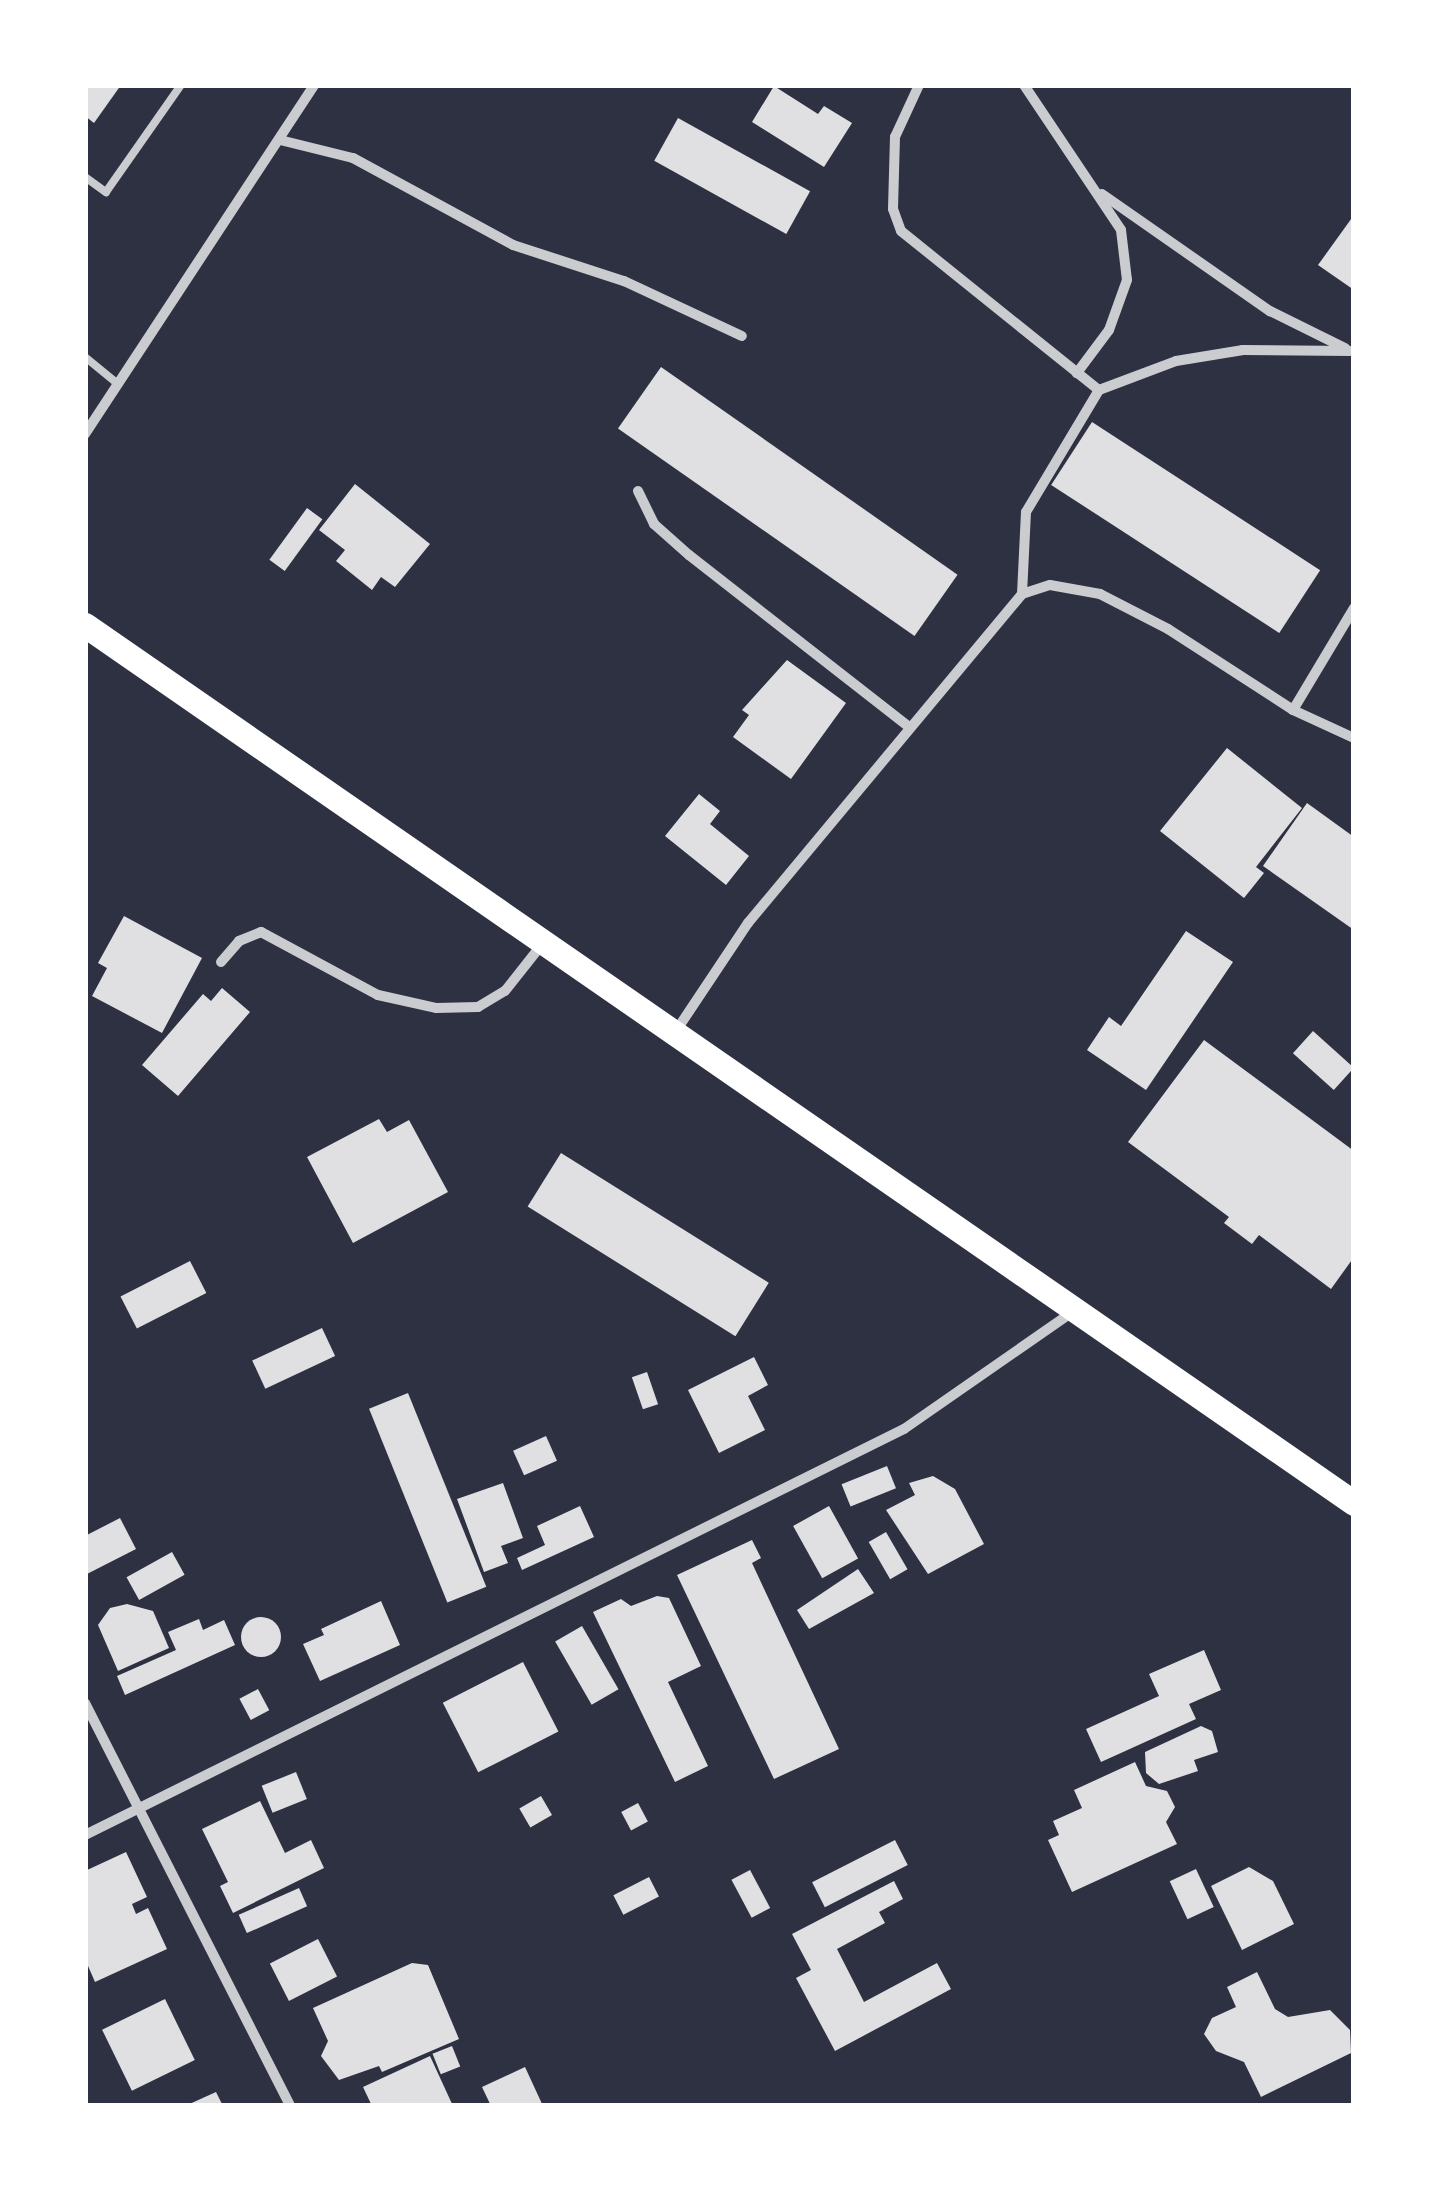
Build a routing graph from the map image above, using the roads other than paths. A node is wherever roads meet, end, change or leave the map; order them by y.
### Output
1 (181, 85) edge
2 (314, 85) edge
3 (920, 85) edge
4 (1024, 85) edge
5 (280, 140) junction
6 (85, 178) edge
7 (1098, 191) junction
8 (742, 336) dead end
9 (1352, 352) edge
10 (85, 357) edge
11 (1078, 373) junction
12 (118, 384) junction
13 (1099, 390) junction
14 (85, 434) edge
15 (638, 491) dead end
16 (1022, 594) junction
17 (1354, 608) edge
18 (85, 625) edge
19 (1293, 710) junction
20 (909, 727) junction
21 (1354, 738) edge
22 (543, 942) junction
23 (220, 962) dead end
24 (675, 1033) junction
25 (1075, 1310) junction
26 (1354, 1503) edge
27 (85, 1703) edge
28 (142, 1810) junction
29 (85, 1835) edge
30 (290, 2106) edge

1 - 6 lane
2 - 5 street
3 - 11 street
4 - 7 street
5 - 8 street
5 - 12 street
7 - 9 street
7 - 11 street
9 - 13 street
10 - 12 lane
11 - 13 street
12 - 14 street
13 - 16 street
15 - 20 street
16 - 19 street
16 - 20 street
17 - 19 street
18 - 22 main road
19 - 21 street
20 - 24 street
22 - 23 street
22 - 24 main road
24 - 25 main road
25 - 26 main road
25 - 28 street
27 - 28 street
28 - 29 street
28 - 30 street

